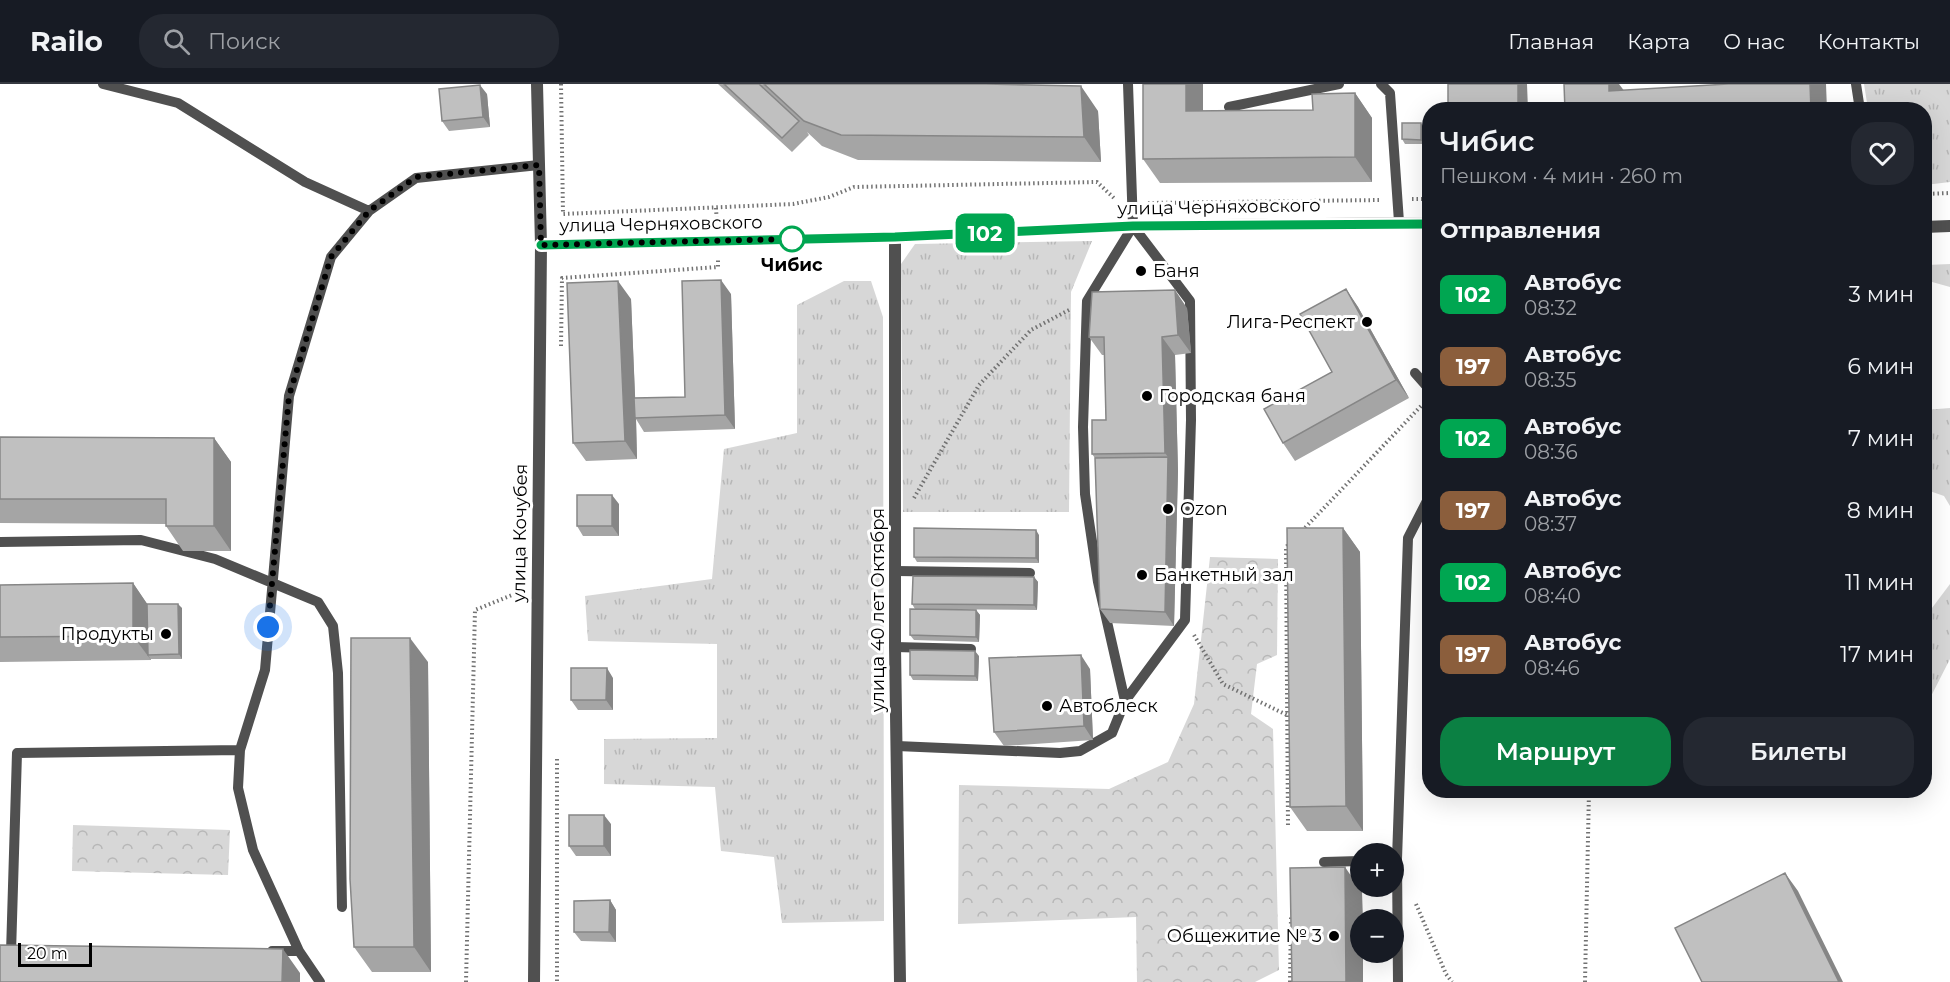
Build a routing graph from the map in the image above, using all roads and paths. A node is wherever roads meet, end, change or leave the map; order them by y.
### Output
1 (103, 84) edge
2 (537, 84) edge
3 (561, 84) edge
4 (1128, 84) edge
5 (1339, 84) edge
6 (1381, 84) edge
7 (1856, 84) edge
8 (1859, 102) edge
9 (1229, 106) dead end
10 (539, 165) junction
11 (1950, 193) edge
12 (1932, 194) edge
13 (1380, 200) dead end
14 (1132, 202) junction
15 (716, 208) junction
16 (369, 211) junction
17 (1399, 222) junction
18 (1422, 223) edge
19 (1133, 226) junction
20 (1950, 226) edge
21 (1932, 227) edge
22 (895, 237) junction
23 (718, 241) junction
24 (541, 245) junction
25 (1087, 301) junction
26 (561, 349) dead end
27 (1415, 373) dead end
28 (1422, 381) edge
29 (1422, 407) edge
30 (913, 498) dead end
31 (1422, 511) edge
32 (0, 542) edge
33 (896, 571) junction
34 (1029, 573) dead end
35 (272, 584) junction
36 (537, 585) junction
37 (1185, 620) junction
38 (895, 647) junction
39 (971, 649) edge
40 (1125, 701) junction
41 (1287, 716) junction
42 (897, 746) junction
43 (557, 748) dead end
44 (240, 750) junction
45 (1588, 798) edge
46 (1288, 825) edge
47 (1396, 843) edge
48 (1350, 861) edge
49 (1324, 862) dead end
50 (1396, 897) edge
51 (1414, 901) dead end
52 (342, 907) dead end
53 (1291, 912) edge
54 (265, 951) edge
55 (299, 951) junction
56 (23, 952) edge
57 (320, 982) edge
58 (466, 982) edge
59 (534, 982) edge
60 (557, 982) edge
61 (900, 982) edge
62 (1290, 982) edge
63 (1398, 982) edge
64 (1452, 982) edge
65 (1585, 982) edge

1 - 16 lane
2 - 10 street, улица Кочубея
3 - 15 path
4 - 14 lane
5 - 9 lane
6 - 17 lane
7 - 8 lane
10 - 16 lane
10 - 24 street, улица Кочубея
11 - 12 path
13 - 14 path
14 - 15 path
14 - 19 lane
15 - 23 path
16 - 35 lane
17 - 18 street, улица Черняховского
17 - 19 street, улица Черняховского
19 - 22 street, улица Черняховского
19 - 25 lane
19 - 37 lane
20 - 21 street
22 - 23 street, улица Черняховского
22 - 33 street, улица 40 лет Октября
23 - 24 street, улица Черняховского
23 - 26 path
24 - 36 street, улица Кочубея
25 - 30 path
25 - 40 lane
27 - 28 lane
29 - 41 path
31 - 47 lane
32 - 35 lane
33 - 34 lane
33 - 38 street, улица 40 лет Октября
35 - 44 lane
35 - 52 lane
36 - 58 path
36 - 59 street, улица Кочубея
37 - 40 lane
37 - 41 path
38 - 39 lane
38 - 42 street, улица 40 лет Октября
40 - 42 lane
41 - 46 path
42 - 61 street, улица 40 лет Октября
43 - 60 path
44 - 55 lane
44 - 56 lane
45 - 65 path
48 - 49 lane
50 - 63 lane
51 - 64 path
53 - 62 path
54 - 55 lane
55 - 57 lane

